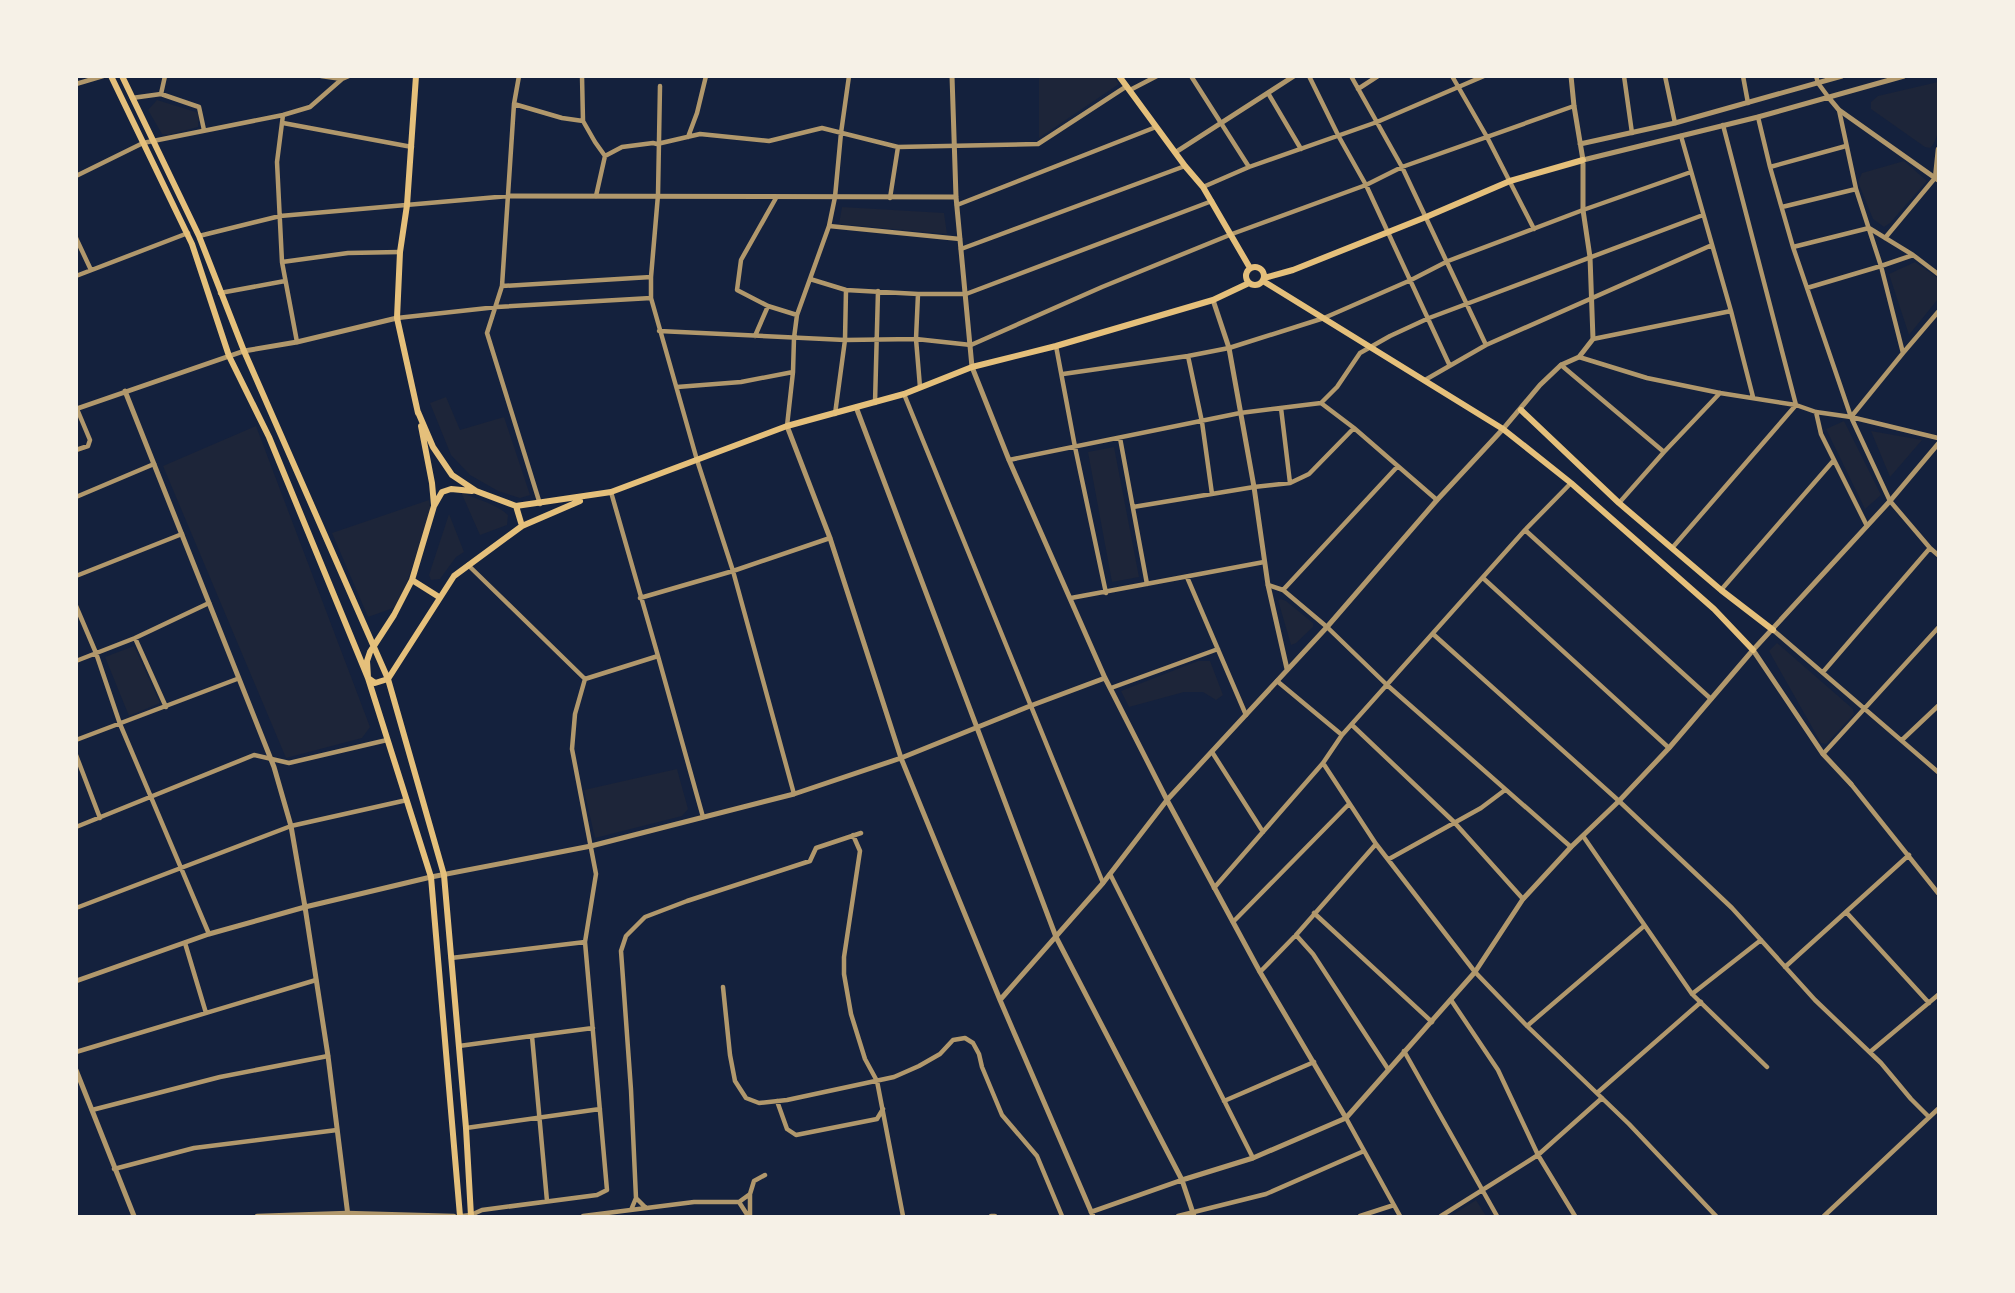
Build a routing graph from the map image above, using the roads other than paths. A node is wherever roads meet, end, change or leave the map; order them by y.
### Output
1 (103, 76) edge
2 (111, 76) edge
3 (122, 76) edge
4 (165, 76) edge
5 (321, 76) edge
6 (349, 76) edge
7 (416, 76) edge
8 (519, 76) edge
9 (582, 76) edge
10 (706, 76) edge
11 (849, 76) edge
12 (952, 76) edge
13 (1119, 76) edge
14 (1157, 76) edge
15 (1191, 76) edge
16 (1294, 76) edge
17 (1309, 76) edge
18 (1350, 76) edge
19 (1378, 76) edge
20 (1452, 76) edge
21 (1484, 76) edge
22 (1571, 76) edge
23 (1624, 76) edge
24 (1665, 76) edge
25 (1743, 76) edge
26 (1842, 76) edge
27 (1904, 76) edge
28 (342, 79) junction
29 (1817, 80) edge
30 (76, 84) edge
31 (660, 86) dead end
32 (1458, 87) junction
33 (1128, 88) junction
34 (1358, 89) junction
35 (1268, 93) junction
36 (161, 94) junction
37 (132, 98) junction
38 (1829, 98) junction
39 (1748, 103) junction
40 (514, 104) junction
41 (1574, 106) junction
42 (1839, 110) junction
43 (284, 115) junction
44 (1758, 117) junction
45 (583, 121) junction
46 (1377, 122) junction
47 (283, 123) junction
48 (1222, 123) junction
49 (1675, 123) junction
50 (1723, 125) junction
51 (1156, 127) junction
52 (204, 129) junction
53 (841, 133) junction
54 (1632, 133) junction
55 (1681, 136) junction
56 (688, 137) junction
57 (1339, 137) junction
58 (1487, 137) junction
59 (155, 142) junction
60 (143, 143) junction
61 (657, 144) junction
62 (1580, 144) junction
63 (955, 146) junction
64 (1845, 146) junction
65 (412, 147) junction
66 (898, 147) junction
67 (1301, 149) junction
68 (1938, 149) edge
69 (1176, 152) junction
70 (605, 156) junction
71 (1938, 158) edge
72 (1583, 160) junction
73 (1185, 166) junction
74 (1249, 167) junction
75 (1402, 167) junction
76 (1770, 167) junction
77 (1691, 172) junction
78 (76, 176) edge
79 (1936, 179) edge
80 (1510, 181) junction
81 (1366, 184) junction
82 (1203, 187) junction
83 (1856, 189) junction
84 (658, 195) junction
85 (509, 196) junction
86 (596, 196) junction
87 (836, 197) junction
88 (956, 197) junction
89 (776, 198) junction
90 (890, 198) junction
91 (1212, 201) junction
92 (407, 205) junction
93 (957, 205) junction
94 (1782, 207) junction
95 (1583, 210) junction
96 (1703, 215) junction
97 (280, 216) junction
98 (1426, 217) junction
99 (829, 226) junction
100 (1869, 228) junction
101 (1534, 229) junction
102 (1389, 231) junction
103 (188, 233) junction
104 (1232, 234) junction
105 (199, 236) junction
106 (76, 238) edge
107 (1885, 238) junction
108 (960, 239) junction
109 (1712, 245) junction
110 (1793, 247) junction
111 (961, 249) junction
112 (400, 252) junction
113 (1913, 255) junction
114 (1590, 256) junction
115 (1448, 261) junction
116 (282, 262) junction
117 (1881, 266) junction
118 (1250, 268) junction
119 (92, 270) junction
120 (1938, 274) edge
121 (76, 276) edge
122 (651, 277) junction
123 (810, 279) junction
124 (1263, 280) junction
125 (1411, 280) junction
126 (285, 281) junction
127 (1249, 283) junction
128 (502, 286) junction
129 (1807, 288) junction
130 (846, 290) junction
131 (878, 291) junction
132 (220, 292) junction
133 (918, 294) junction
134 (966, 294) junction
135 (651, 298) junction
136 (1591, 298) junction
137 (1213, 300) junction
138 (1468, 303) junction
139 (768, 306) junction
140 (497, 307) junction
141 (1731, 311) junction
142 (1938, 312) edge
143 (797, 315) junction
144 (398, 318) junction
145 (1324, 318) junction
146 (1429, 318) junction
147 (660, 331) junction
148 (755, 336) junction
149 (794, 338) junction
150 (916, 339) junction
151 (1593, 339) junction
152 (845, 340) junction
153 (876, 340) junction
154 (297, 342) junction
155 (970, 345) junction
156 (1486, 345) junction
157 (1056, 346) junction
158 (1370, 346) junction
159 (1230, 348) junction
160 (244, 351) junction
161 (1902, 353) junction
162 (229, 356) junction
163 (1188, 357) junction
164 (1579, 357) junction
165 (1449, 364) junction
166 (1561, 365) junction
167 (972, 367) junction
168 (794, 372) junction
169 (1063, 374) junction
170 (1425, 380) junction
171 (677, 387) junction
172 (920, 387) junction
173 (125, 391) junction
174 (1720, 393) junction
175 (904, 394) junction
176 (1753, 397) junction
177 (875, 402) junction
178 (1321, 403) junction
179 (1796, 405) junction
180 (856, 407) junction
181 (1281, 408) junction
182 (77, 409) edge
183 (1521, 410) junction
184 (418, 412) junction
185 (1816, 412) junction
186 (1240, 413) junction
187 (835, 414) junction
188 (1851, 417) junction
189 (1202, 422) junction
190 (787, 426) junction
191 (1354, 428) junction
192 (1503, 429) junction
193 (1120, 438) junction
194 (1938, 438) edge
195 (1938, 444) edge
196 (1075, 447) junction
197 (76, 450) edge
198 (1664, 452) junction
199 (697, 460) junction
200 (1009, 460) junction
201 (1834, 460) junction
202 (154, 464) junction
203 (1397, 467) junction
204 (1290, 483) junction
205 (1571, 483) junction
206 (1254, 487) junction
207 (476, 491) junction
208 (611, 492) junction
209 (1212, 495) junction
210 (76, 497) edge
211 (589, 497) junction
212 (1437, 500) junction
213 (1890, 501) junction
214 (1619, 503) junction
215 (540, 504) junction
216 (434, 506) junction
217 (516, 506) junction
218 (1132, 507) junction
219 (522, 526) junction
220 (1867, 526) junction
221 (1525, 530) junction
222 (182, 534) junction
223 (830, 538) junction
224 (1672, 547) junction
225 (1930, 548) junction
226 (1938, 555) edge
227 (1264, 562) junction
228 (468, 565) junction
229 (733, 571) junction
230 (76, 576) edge
231 (1187, 577) junction
232 (1483, 578) junction
233 (412, 580) junction
234 (1148, 584) junction
235 (1268, 585) junction
236 (1283, 590) junction
237 (1721, 590) junction
238 (1106, 593) junction
239 (439, 597) junction
240 (640, 598) junction
241 (1071, 598) junction
242 (209, 603) junction
243 (76, 606) edge
244 (1327, 627) junction
245 (1938, 628) edge
246 (1773, 630) junction
247 (1433, 634) junction
248 (135, 638) junction
249 (373, 645) junction
250 (1218, 649) junction
251 (1754, 650) junction
252 (96, 653) junction
253 (658, 656) junction
254 (76, 661) edge
255 (1287, 669) junction
256 (1823, 672) junction
257 (368, 678) junction
258 (1105, 678) junction
259 (237, 679) junction
260 (388, 679) junction
261 (585, 679) junction
262 (1277, 681) junction
263 (1387, 685) junction
264 (1110, 688) junction
265 (1711, 699) junction
266 (166, 706) junction
267 (1030, 706) junction
268 (1938, 706) edge
269 (1865, 708) junction
270 (1246, 715) junction
271 (120, 724) junction
272 (1352, 725) junction
273 (976, 728) junction
274 (1342, 735) junction
275 (76, 740) edge
276 (387, 740) junction
277 (1902, 740) junction
278 (1669, 748) junction
279 (1212, 752) junction
280 (1823, 754) junction
281 (76, 755) edge
282 (270, 758) junction
283 (901, 758) junction
284 (1323, 763) junction
285 (1938, 772) edge
286 (1851, 784) joint
287 (1505, 790) junction
288 (795, 794) junction
289 (152, 796) junction
290 (407, 800) junction
291 (1167, 800) junction
292 (1619, 801) junction
293 (1349, 804) junction
294 (100, 818) junction
295 (703, 818) junction
296 (1454, 822) junction
297 (291, 826) junction
298 (76, 827) edge
299 (1263, 832) junction
300 (861, 833) dead end
301 (853, 835) junction
302 (1583, 836) junction
303 (1376, 844) junction
304 (591, 846) junction
305 (1571, 847) junction
306 (1909, 855) junction
307 (1389, 859) junction
308 (180, 867) junction
309 (1110, 873) junction
310 (444, 874) junction
311 (431, 877) junction
312 (1103, 883) junction
313 (1214, 888) junction
314 (1938, 893) edge
315 (1523, 899) junction
316 (305, 907) junction
317 (76, 908) edge
318 (1846, 912) junction
319 (1314, 913) junction
320 (1233, 922) junction
321 (1644, 926) junction
322 (209, 934) junction
323 (1296, 934) junction
324 (1056, 937) junction
325 (1761, 940) junction
326 (585, 942) junction
327 (185, 943) junction
328 (451, 958) junction
329 (1785, 967) junction
330 (1260, 972) junction
331 (1475, 972) junction
332 (316, 980) junction
333 (76, 981) edge
334 (723, 987) dead end
335 (1692, 994) junction
336 (1938, 994) edge
337 (1000, 1000) junction
338 (1451, 1000) junction
339 (1701, 1002) junction
340 (1929, 1003) junction
341 (206, 1013) junction
342 (1432, 1022) junction
343 (1527, 1026) junction
344 (593, 1028) junction
345 (532, 1036) junction
346 (459, 1046) junction
347 (1404, 1051) junction
348 (76, 1052) edge
349 (1870, 1052) junction
350 (328, 1056) junction
351 (1314, 1062) junction
352 (1767, 1067) dead end
353 (1388, 1069) junction
354 (76, 1070) edge
355 (877, 1081) junction
356 (1597, 1093) junction
357 (1602, 1098) junction
358 (777, 1101) junction
359 (1224, 1101) junction
360 (600, 1109) junction
361 (883, 1109) junction
362 (1938, 1109) edge
363 (92, 1110) junction
364 (1929, 1117) junction
365 (540, 1118) junction
366 (1346, 1118) junction
367 (877, 1119) junction
368 (466, 1128) junction
369 (888, 1128) junction
370 (337, 1130) junction
371 (1364, 1151) junction
372 (1538, 1155) junction
373 (1253, 1158) junction
374 (114, 1168) junction
375 (765, 1175) dead end
376 (1182, 1180) junction
377 (1482, 1189) junction
378 (750, 1194) junction
379 (636, 1198) junction
380 (547, 1201) junction
381 (739, 1202) junction
382 (1394, 1205) junction
383 (645, 1208) junction
384 (631, 1210) junction
385 (1092, 1214) edge
386 (1193, 1214) edge
387 (348, 1215) edge
388 (134, 1216) edge
389 (257, 1216) edge
390 (275, 1216) edge
391 (454, 1216) edge
392 (461, 1216) edge
393 (471, 1216) edge
394 (583, 1216) edge
395 (749, 1216) edge
396 (903, 1216) edge
397 (1062, 1216) edge
398 (1178, 1216) edge
399 (1360, 1216) edge
400 (1400, 1216) edge
401 (1441, 1216) edge
402 (1497, 1216) edge
403 (1575, 1216) edge
404 (1716, 1216) edge
405 (1824, 1216) edge

1 - 30 street
2 - 60 main road
3 - 37 main road
4 - 36 street
5 - 28 street
6 - 28 street
7 - 65 main road
8 - 40 street
9 - 45 street
10 - 56 street
11 - 53 street
12 - 63 street
13 - 33 main road
14 - 33 street
15 - 48 street
16 - 35 street
17 - 57 street
18 - 34 street
19 - 34 street
20 - 32 street
21 - 32 street
22 - 41 street
23 - 54 street
24 - 49 street
25 - 39 street
26 - 29 street
27 - 38 street
28 - 43 street
29 - 38 street
29 - 39 street
31 - 61 street
32 - 46 street
32 - 58 street
33 - 51 main road
33 - 63 street
34 - 46 street
35 - 48 street
35 - 67 street
36 - 37 street
36 - 52 street
37 - 59 main road
38 - 42 street
38 - 44 street
39 - 49 street
40 - 45 street
40 - 85 street
41 - 58 street
41 - 62 street
42 - 64 street
42 - 79 street
43 - 47 street
43 - 52 street
44 - 50 street
44 - 76 street
45 - 70 street
46 - 57 street
46 - 75 street
47 - 65 street
47 - 97 street
48 - 69 street
48 - 74 street
49 - 54 street
50 - 55 street
50 - 179 street
51 - 69 main road
51 - 93 street
52 - 59 street
53 - 56 street
53 - 66 street
53 - 87 street
54 - 62 street
55 - 72 street
55 - 77 street
56 - 61 street
57 - 67 street
57 - 81 street
58 - 75 street
58 - 80 street
59 - 60 street
59 - 105 main road
60 - 78 street
60 - 103 main road
61 - 70 street
61 - 84 street
62 - 72 street
63 - 66 street
63 - 88 street
64 - 76 street
64 - 83 street
65 - 92 main road
66 - 90 street
67 - 74 street
68 - 71 street
69 - 73 main road
70 - 86 street
71 - 79 street
72 - 80 main road
72 - 95 street
73 - 82 main road
73 - 111 street
74 - 82 street
75 - 81 street
75 - 98 street
76 - 94 street
77 - 95 street
77 - 96 street
79 - 107 street
80 - 98 main road
80 - 101 street
81 - 102 street
81 - 104 street
82 - 91 main road
83 - 94 street
83 - 100 street
84 - 86 street
84 - 89 street
84 - 122 street
85 - 86 street
85 - 92 street
85 - 128 street
87 - 89 street
87 - 90 street
87 - 99 street
88 - 90 street
88 - 93 street
89 - 139 street
91 - 104 main road
91 - 134 street
92 - 97 street
92 - 112 main road
93 - 108 street
94 - 110 street
95 - 101 street
95 - 114 street
96 - 109 street
96 - 114 street
97 - 105 street
97 - 116 street
98 - 102 main road
98 - 115 street
99 - 108 street
99 - 123 street
100 - 107 street
100 - 110 street
100 - 117 street
101 - 115 street
102 - 124 main road
102 - 125 street
103 - 119 street
103 - 162 main road
104 - 118 main road
104 - 155 street
105 - 132 main road
106 - 119 street
107 - 113 street
108 - 111 street
109 - 136 street
109 - 141 street
110 - 129 street
111 - 134 street
112 - 116 street
112 - 144 main road
113 - 117 street
113 - 120 street
114 - 136 street
114 - 138 street
115 - 125 street
115 - 138 street
116 - 126 street
117 - 129 street
117 - 161 street
118 - 124 main road
118 - 127 main road
119 - 121 street
122 - 128 street
122 - 135 street
123 - 130 street
123 - 143 street
124 - 127 main road
124 - 145 main road
125 - 145 street
125 - 146 street
126 - 132 street
126 - 154 street
127 - 137 main road
128 - 140 street
129 - 188 street
130 - 131 street
130 - 152 street
131 - 133 street
131 - 153 street
132 - 160 main road
133 - 134 street
133 - 150 street
134 - 155 street
135 - 140 street
135 - 147 street
136 - 151 street
136 - 156 street
137 - 157 main road
137 - 159 street
138 - 146 street
138 - 156 street
139 - 143 street
139 - 148 street
140 - 144 street
140 - 215 street
141 - 151 street
141 - 176 street
142 - 161 street
143 - 149 street
144 - 154 street
144 - 184 main road
145 - 158 main road
145 - 159 street
146 - 158 street
146 - 165 street
147 - 148 street
147 - 171 street
148 - 149 street
149 - 152 street
149 - 168 street
150 - 153 street
150 - 155 street
150 - 172 street
151 - 164 street
152 - 153 street
152 - 187 street
153 - 177 street
154 - 160 street
155 - 167 street
156 - 165 street
157 - 167 main road
157 - 169 street
158 - 170 main road
158 - 178 street
159 - 163 street
159 - 186 street
160 - 162 street
160 - 249 main road
161 - 188 street
162 - 173 street
162 - 257 main road
163 - 169 street
163 - 189 street
164 - 166 street
164 - 174 street
165 - 170 street
166 - 183 street
166 - 198 street
167 - 172 main road
167 - 200 street
168 - 171 street
168 - 190 street
169 - 196 street
170 - 192 main road
171 - 199 street
172 - 175 main road
173 - 182 street
173 - 202 street
174 - 176 street
174 - 198 street
175 - 177 main road
175 - 267 street
176 - 179 street
177 - 180 main road
178 - 181 street
178 - 191 street
179 - 185 street
179 - 224 street
180 - 187 main road
180 - 273 street
181 - 186 street
181 - 204 street
182 - 197 street
183 - 192 street
183 - 214 main road
184 - 207 main road
184 - 216 main road
185 - 188 street
185 - 201 street
186 - 189 street
186 - 206 street
187 - 190 main road
188 - 194 street
188 - 213 street
189 - 193 street
189 - 209 street
190 - 199 main road
190 - 223 street
191 - 203 street
191 - 204 street
192 - 205 main road
192 - 212 street
193 - 196 street
193 - 218 street
195 - 213 street
196 - 200 street
196 - 238 street
198 - 214 street
199 - 208 main road
199 - 229 street
200 - 241 street
201 - 220 street
201 - 237 street
202 - 210 street
202 - 222 street
203 - 212 street
203 - 236 street
204 - 206 street
205 - 221 street
205 - 251 main road
206 - 209 street
206 - 227 street
207 - 216 main road
207 - 217 main road
208 - 211 main road
208 - 240 street
209 - 218 street
211 - 215 main road
211 - 219 main road
212 - 244 street
213 - 220 street
213 - 225 street
214 - 224 main road
215 - 217 main road
216 - 233 main road
217 - 219 main road
218 - 234 street
219 - 228 main road
220 - 246 street
221 - 232 street
221 - 265 street
222 - 230 street
222 - 242 street
223 - 229 street
223 - 283 street
224 - 237 main road
225 - 226 street
225 - 256 street
227 - 231 street
227 - 235 street
228 - 239 main road
228 - 261 street
229 - 240 street
229 - 288 street
231 - 234 street
231 - 250 street
232 - 247 street
232 - 278 street
233 - 239 main road
233 - 249 main road
234 - 238 street
235 - 236 street
235 - 255 street
236 - 244 street
237 - 246 main road
238 - 241 street
239 - 260 main road
240 - 253 street
241 - 258 street
242 - 248 street
242 - 259 street
243 - 252 street
244 - 255 street
244 - 263 street
245 - 269 street
246 - 251 street
246 - 256 street
247 - 263 street
247 - 292 street
248 - 252 street
248 - 266 street
249 - 257 main road
249 - 260 main road
250 - 264 street
250 - 270 street
251 - 265 street
251 - 280 street
252 - 254 street
252 - 271 street
253 - 261 street
253 - 295 street
255 - 262 street
256 - 269 street
257 - 260 main road
257 - 276 main road
258 - 264 street
258 - 267 street
259 - 266 street
259 - 282 street
260 - 310 main road
261 - 304 street
262 - 270 street
262 - 274 street
263 - 272 street
263 - 287 street
264 - 291 street
265 - 278 street
266 - 271 street
267 - 273 street
267 - 312 street
268 - 277 street
269 - 277 street
269 - 280 street
270 - 279 street
271 - 275 street
271 - 289 street
272 - 274 street
272 - 296 street
273 - 283 street
273 - 324 street
274 - 284 street
276 - 282 street
276 - 290 main road
277 - 285 street
278 - 292 street
279 - 291 street
279 - 299 street
280 - 286 street
281 - 294 street
282 - 289 street
282 - 297 street
283 - 288 street
283 - 337 street
284 - 293 street
284 - 299 street
286 - 306 street
287 - 296 street
287 - 305 street
288 - 295 street
289 - 294 street
289 - 308 street
290 - 297 street
290 - 311 main road
291 - 309 street
291 - 313 street
292 - 302 street
292 - 325 street
293 - 303 street
293 - 320 street
294 - 298 street
295 - 304 street
296 - 307 street
296 - 315 street
297 - 308 street
297 - 316 street
299 - 313 street
300 - 301 street
301 - 355 street
301 - 379 street
302 - 305 street
302 - 321 street
303 - 307 street
303 - 319 street
304 - 310 street
304 - 326 street
305 - 315 street
306 - 314 street
306 - 318 street
307 - 331 street
308 - 317 street
308 - 322 street
309 - 312 street
309 - 359 street
310 - 311 street
310 - 328 main road
311 - 316 street
311 - 392 main road
312 - 324 street
313 - 320 street
315 - 331 street
316 - 322 street
316 - 332 street
318 - 329 street
318 - 340 street
319 - 323 street
319 - 342 street
320 - 330 street
321 - 335 street
321 - 343 street
322 - 327 street
323 - 330 street
323 - 353 street
324 - 337 street
324 - 376 street
325 - 329 street
325 - 335 street
326 - 328 street
326 - 344 street
327 - 333 street
327 - 341 street
328 - 346 main road
329 - 349 street
330 - 351 street
331 - 338 street
331 - 343 street
332 - 341 street
332 - 350 street
334 - 358 street
335 - 339 street
336 - 340 street
337 - 385 street
338 - 342 street
338 - 372 street
339 - 352 street
339 - 356 street
340 - 349 street
341 - 348 street
342 - 347 street
343 - 356 street
344 - 345 street
344 - 360 street
345 - 346 street
345 - 365 street
346 - 368 main road
347 - 353 street
347 - 377 street
349 - 364 street
350 - 363 street
350 - 370 street
351 - 359 street
351 - 366 street
353 - 366 street
354 - 363 street
355 - 358 street
355 - 361 street
355 - 397 street
356 - 357 street
357 - 372 street
357 - 404 street
358 - 367 street
359 - 373 street
360 - 365 street
360 - 380 street
361 - 367 street
361 - 369 street
362 - 364 street
363 - 374 street
364 - 405 street
365 - 368 street
365 - 380 street
366 - 371 street
366 - 373 street
367 - 369 street
368 - 393 main road
369 - 396 street
370 - 374 street
370 - 387 street
371 - 382 street
371 - 386 street
372 - 377 street
372 - 403 street
373 - 376 street
374 - 388 street
375 - 378 street
376 - 385 street
376 - 386 street
377 - 401 street
377 - 402 street
378 - 381 street
378 - 395 street
379 - 383 street
379 - 384 street
380 - 393 street
381 - 383 street
381 - 395 street
382 - 399 street
382 - 400 street
383 - 384 street
384 - 394 street
386 - 398 street
387 - 390 street
387 - 391 street
389 - 390 street
392 - 393 street

